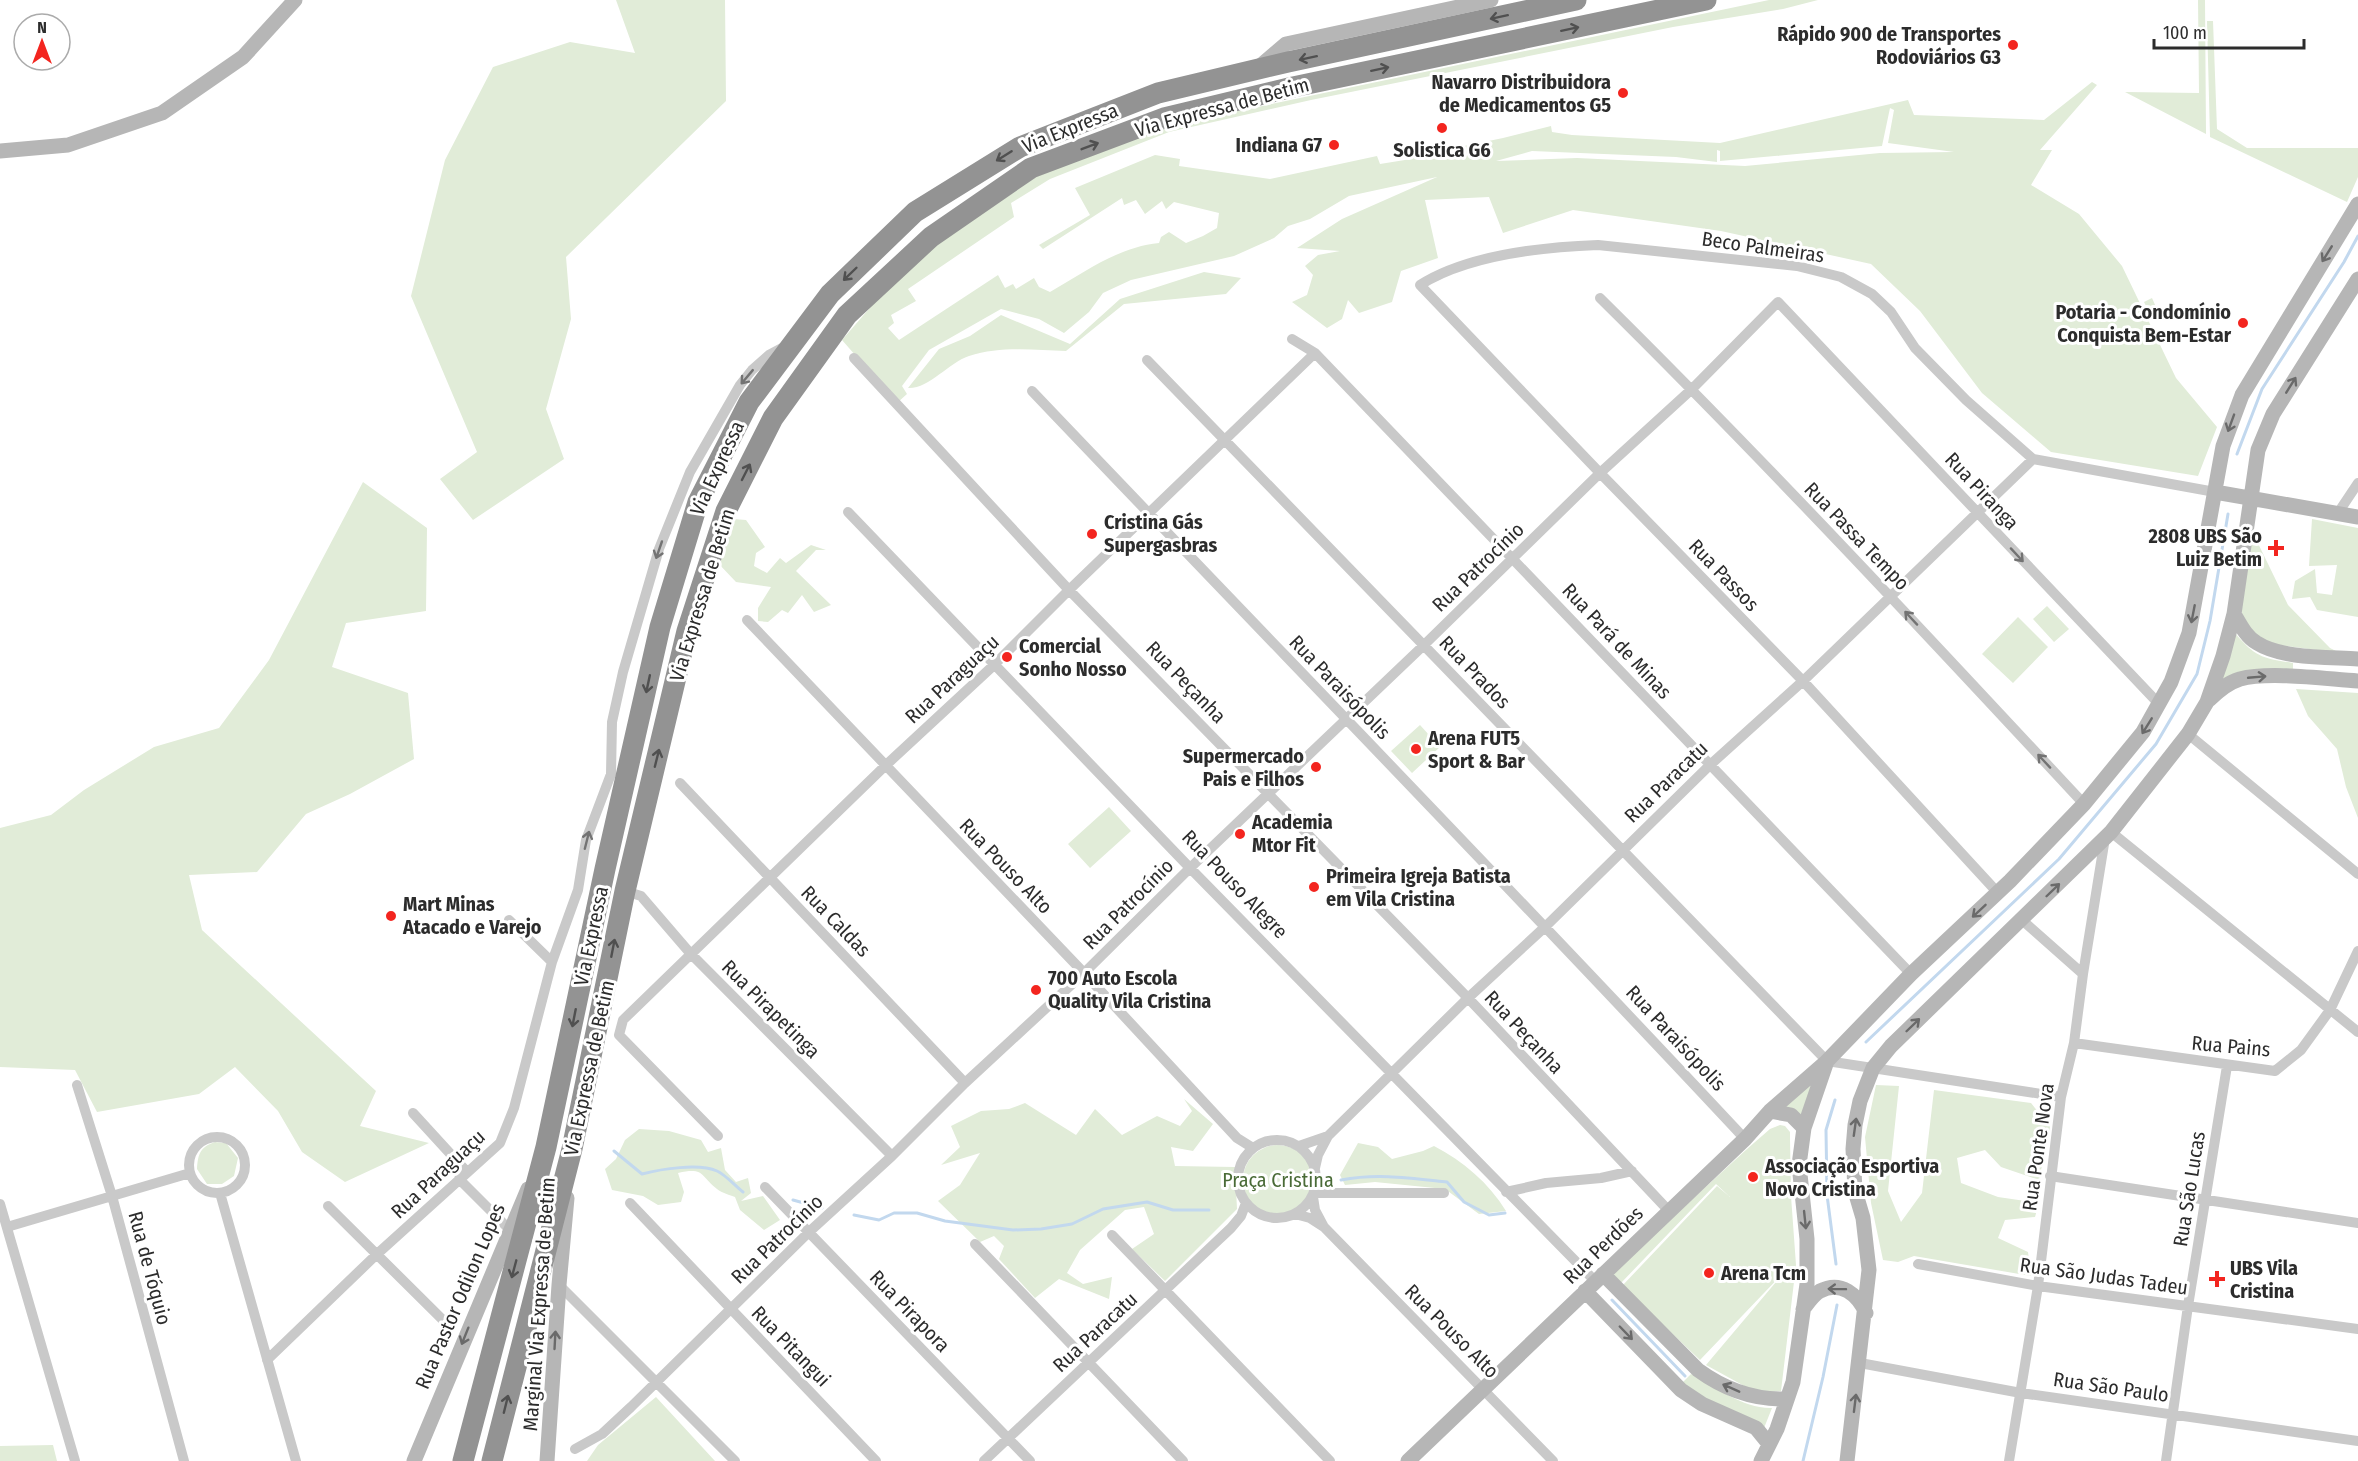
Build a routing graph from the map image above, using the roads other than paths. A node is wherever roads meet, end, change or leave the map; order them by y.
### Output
1 (295, 0) edge
2 (1491, 0) edge
3 (1576, 0) edge
4 (1706, 0) edge
5 (1257, 69) junction
6 (0, 151) edge
7 (2358, 204) edge
8 (2358, 279) edge
9 (1420, 285) joint
10 (1600, 298) dead end
11 (1778, 302) joint
12 (1292, 339) dead end
13 (793, 342) junction
14 (1315, 353) junction
15 (854, 358) dead end
16 (1148, 360) dead end
17 (1692, 389) junction
18 (1032, 391) dead end
19 (1225, 439) junction
20 (2033, 459) junction
21 (1600, 473) junction
22 (2358, 483) edge
23 (2215, 492) junction
24 (2250, 498) junction
25 (848, 512) dead end
26 (1977, 512) junction
27 (2338, 513) junction
28 (1149, 514) junction
29 (2358, 517) edge
30 (1513, 558) junction
31 (1069, 590) junction
32 (1890, 596) junction
33 (2234, 614) junction
34 (747, 620) dead end
35 (1424, 645) junction
36 (2358, 659) edge
37 (994, 665) junction
38 (1803, 681) junction
39 (2358, 681) edge
40 (2206, 702) junction
41 (2160, 705) junction
42 (1347, 718) junction
43 (612, 722) junction
44 (2188, 734) junction
45 (1710, 765) junction
46 (885, 766) junction
47 (627, 776) junction
48 (680, 783) dead end
49 (1269, 794) junction
50 (2084, 804) junction
51 (2108, 835) junction
52 (1622, 850) junction
53 (1190, 868) junction
54 (2358, 874) edge
55 (770, 878) junction
56 (625, 891) junction
57 (1998, 893) junction
58 (509, 920) dead end
59 (2022, 920) junction
60 (1546, 926) junction
61 (2358, 951) edge
62 (690, 953) junction
63 (552, 962) junction
64 (1084, 973) junction
65 (1911, 974) junction
66 (2083, 974) junction
67 (1468, 998) junction
68 (2331, 1010) junction
69 (2358, 1032) edge
70 (2074, 1043) junction
71 (1827, 1061) junction
72 (2227, 1066) junction
73 (1873, 1068) junction
74 (1392, 1075) junction
75 (965, 1083) junction
76 (77, 1085) dead end
77 (2061, 1096) junction
78 (1770, 1111) junction
79 (413, 1113) dead end
80 (1804, 1128) junction
81 (718, 1136) dead end
82 (1328, 1136) junction
83 (1237, 1138) junction
84 (1745, 1139) junction
85 (1299, 1146) junction
86 (546, 1148) junction
87 (1253, 1148) junction
88 (572, 1149) junction
89 (892, 1156) junction
90 (1244, 1160) junction
91 (1315, 1167) junction
92 (1632, 1171) junction
93 (190, 1173) junction
94 (463, 1176) junction
95 (2050, 1176) junction
96 (765, 1187) dead end
97 (1506, 1192) junction
98 (220, 1193) junction
99 (1444, 1193) dead end
100 (1313, 1195) junction
101 (112, 1196) junction
102 (2206, 1200) junction
103 (630, 1203) dead end
104 (1246, 1203) junction
105 (0, 1204) edge
106 (328, 1206) dead end
107 (1669, 1211) junction
108 (1259, 1214) junction
109 (1295, 1214) junction
110 (2358, 1222) edge
111 (7, 1227) junction
112 (1324, 1227) junction
113 (1231, 1228) junction
114 (509, 1229) junction
115 (809, 1232) junction
116 (1112, 1235) dead end
117 (975, 1244) dead end
118 (376, 1255) junction
119 (1918, 1264) dead end
120 (1594, 1282) junction
121 (559, 1285) junction
122 (2037, 1286) junction
123 (1166, 1291) junction
124 (2188, 1306) junction
125 (731, 1309) junction
126 (1803, 1309) junction
127 (1866, 1313) junction
128 (451, 1328) dead end
129 (2358, 1329) edge
130 (267, 1360) junction
131 (1087, 1363) junction
132 (1860, 1363) junction
133 (657, 1381) junction
134 (1484, 1389) junction
135 (2021, 1393) junction
136 (1787, 1399) junction
137 (2173, 1414) junction
138 (1008, 1439) junction
139 (2358, 1441) edge
140 (1769, 1444) junction
141 (575, 1449) dead end
142 (75, 1461) edge
143 (184, 1461) edge
144 (296, 1461) edge
145 (414, 1461) edge
146 (463, 1461) edge
147 (492, 1461) edge
148 (548, 1461) edge
149 (735, 1461) edge
150 (876, 1461) edge
151 (984, 1461) edge
152 (1030, 1461) edge
153 (1183, 1461) edge
154 (1330, 1461) edge
155 (1408, 1461) edge
156 (1553, 1461) edge
157 (1761, 1461) edge
158 (1847, 1461) edge
159 (2009, 1461) edge
160 (2166, 1461) edge

1 - 6 main road
2 - 5 main road
3 -> 5 highway, Via Expressa
56 -> 4 highway, Via Expressa de Betim
5 -> 13 highway, Via Expressa
7 -> 23 main road, Rua Perdões
24 -> 8 main road
9 - 20 street, Beco Palmeiras
9 - 21 street, Rua Passos
10 - 17 street, Rua Passa Tempo
11 - 17 street, Rua Patrocínio
11 - 26 street, Rua Piranga
12 - 14 street, Rua Pará de Minas
13 -> 43 street, Rua Paraguaçu
13 -> 47 highway, Via Expressa
14 - 19 street, Rua Paraguaçu
14 - 30 street, Rua Pará de Minas
15 - 31 street, Rua Peçanha
16 - 19 street, Rua Prados
17 - 21 street, Rua Patrocínio
17 - 32 street, Rua Passa Tempo
18 - 28 street, Rua Paraisópolis
19 - 28 street, Rua Paraguaçu
19 - 35 street, Rua Prados
20 - 23 street
20 - 26 street, Rua Paracatu
21 - 30 street, Rua Patrocínio
21 - 38 street, Rua Passos
22 - 27 street
23 - 24 main road
23 -> 41 main road, Rua Perdões
24 - 27 main road
24 - 33 main road
25 - 37 street, Rua Pouso Alegre
26 - 32 street, Rua Paracatu
26 -> 41 street, Rua Piranga
27 - 29 main road
28 - 31 street, Rua Paraguaçu
28 - 42 street, Rua Paraisópolis
30 - 35 street, Rua Patrocínio
30 - 45 street, Rua Pará de Minas
31 - 37 street, Rua Paraguaçu
31 - 49 street, Rua Peçanha
32 - 38 street, Rua Paracatu
50 -> 32 street, Rua Passa Tempo
33 - 36 main road
33 - 40 main road
34 - 46 street, Rua Pouso Alto
35 - 42 street, Rua Patrocínio
35 - 52 street, Rua Prados
37 - 46 street, Rua Paraguaçu
37 - 53 street, Rua Pouso Alegre
38 - 45 street, Rua Paracatu
38 - 57 street, Rua Passos
40 -> 39 main road
40 - 44 main road
41 -> 50 main road, Rua Perdões
42 - 49 street, Rua Patrocínio
42 - 60 street, Rua Paraisópolis
43 - 47 street
63 -> 43 street, Rua Paraguaçu
44 - 51 main road
44 - 54 street
45 - 52 street, Rua Paracatu
45 - 65 street, Rua Pará de Minas
46 - 55 street, Rua Paraguaçu
46 - 64 street, Rua Pouso Alto
47 -> 86 highway, Via Expressa
48 - 55 street, Rua Caldas
49 - 53 street, Rua Patrocínio
49 - 67 street, Rua Peçanha
50 - 57 main road, Rua Perdões
59 -> 51 main road
51 - 66 street, Rua Ponte Nova
51 - 68 street
52 - 60 street, Rua Paracatu
52 - 71 street, Rua Prados
53 - 64 street, Rua Patrocínio
53 - 74 street, Rua Pouso Alegre
55 - 62 street, Rua Paraguaçu
55 - 75 street, Rua Caldas
56 - 62 street, Rua Pirapetinga
88 -> 56 highway, Via Expressa de Betim
57 -> 65 main road, Rua Perdões
58 - 63 street
59 - 66 street
73 -> 59 main road
60 - 67 street, Rua Paracatu
60 - 84 street, Rua Paraisópolis
61 - 68 street, Rua Pains
62 - 81 street, Rua Paraguaçu
62 - 89 street, Rua Pirapetinga
63 - 94 street, Rua Paraguaçu
64 - 75 street, Rua Patrocínio
64 - 83 street, Rua Pouso Alto
65 - 71 main road, Rua Perdões
66 - 70 street, Rua Ponte Nova
67 - 74 street, Rua Paracatu
67 - 92 street, Rua Peçanha
68 - 69 street
68 - 72 street, Rua Pains
70 - 72 street, Rua Pains
70 - 77 street, Rua Ponte Nova
71 - 73 street
71 - 78 main road, Rua Perdões
71 - 80 main road
72 - 102 street, Rua São Lucas
73 - 77 street
127 -> 73 main road
74 - 82 street, Rua Paracatu
74 - 97 street, Rua Pouso Alegre
75 - 89 street, Rua Patrocínio
76 - 101 street, Rua de Tóquio
77 - 95 street, Rua Ponte Nova
78 - 80 main road
78 - 84 main road, Rua Perdões
79 - 94 street
80 -> 126 main road
82 - 85 street, Rua Paracatu
82 - 91 street, Rua Paracatu
83 - 87 street, Rua Pouso Alto
83 - 90 street, Rua Pouso Alto
84 - 107 main road, Rua Perdões
85 - 87 street
85 - 91 street
86 - 114 main road, Rua Pastor Odilon Lopes
86 -> 146 highway, Via Expressa
87 - 90 street
88 - 121 main road, Marginal Via Expressa de Betim
147 -> 88 highway, Via Expressa de Betim
89 - 115 street, Rua Patrocínio
90 - 104 street
91 - 100 street
92 - 97 street
92 - 107 street, Rua Peçanha
93 - 98 street
93 - 98 street
93 - 101 street
94 - 114 street
94 - 118 street, Rua Paraguaçu
95 - 102 street
95 - 122 street, Rua Ponte Nova
96 - 115 street, Rua Pirapora
97 - 120 street, Rua Pouso Alegre
98 - 130 street
99 - 100 street
100 - 109 street
100 - 112 street, Rua Pouso Alto
101 - 111 street
101 - 143 street, Rua de Tóquio
102 - 110 street
102 - 124 street, Rua São Lucas
103 - 125 street, Rua Pitangui
104 - 108 street
104 - 113 street, Rua Paracatu
105 - 111 street
106 - 118 street
107 - 120 main road, Rua Perdões
108 - 109 street
108 - 113 street, Rua Paracatu
109 - 112 street, Rua Pouso Alto
111 - 142 street
112 - 134 street, Rua Pouso Alto
113 - 123 street, Rua Paracatu
114 -> 145 main road, Rua Pastor Odilon Lopes
115 - 125 street, Rua Patrocínio
115 - 138 street, Rua Pirapora
116 - 123 street
117 - 131 street
118 - 128 street
118 - 130 street, Rua Paraguaçu
119 - 122 street, Rua São Judas Tadeu
120 - 134 main road, Rua Perdões
136 -> 120 main road, Rua Pouso Alegre
120 -> 140 main road, Rua Pouso Alegre
121 - 133 street
148 -> 121 main road, Marginal Via Expressa de Betim
122 - 124 street, Rua São Judas Tadeu
122 - 135 street, Rua Ponte Nova
123 - 131 street, Rua Paracatu
123 - 154 street
124 - 129 street, Rua São Judas Tadeu
124 - 137 street, Rua São Lucas
125 - 133 street, Rua Patrocínio
125 - 150 street, Rua Pitangui
127 -> 126 main road
126 - 136 main road
127 - 132 main road
130 - 144 street
131 - 138 street, Rua Paracatu
131 - 153 street
132 - 135 street, Rua São Paulo
158 -> 132 main road
133 - 141 street, Rua Patrocínio
133 - 149 street
134 - 155 main road, Rua Perdões
134 - 156 street, Rua Pouso Alto
135 - 137 street, Rua São Paulo
135 - 159 street, Rua Ponte Nova
136 - 140 main road
137 - 139 street, Rua São Paulo
137 - 160 street, Rua São Lucas
138 - 151 street, Rua Paracatu
138 - 152 street, Rua Pirapora
140 - 157 main road

